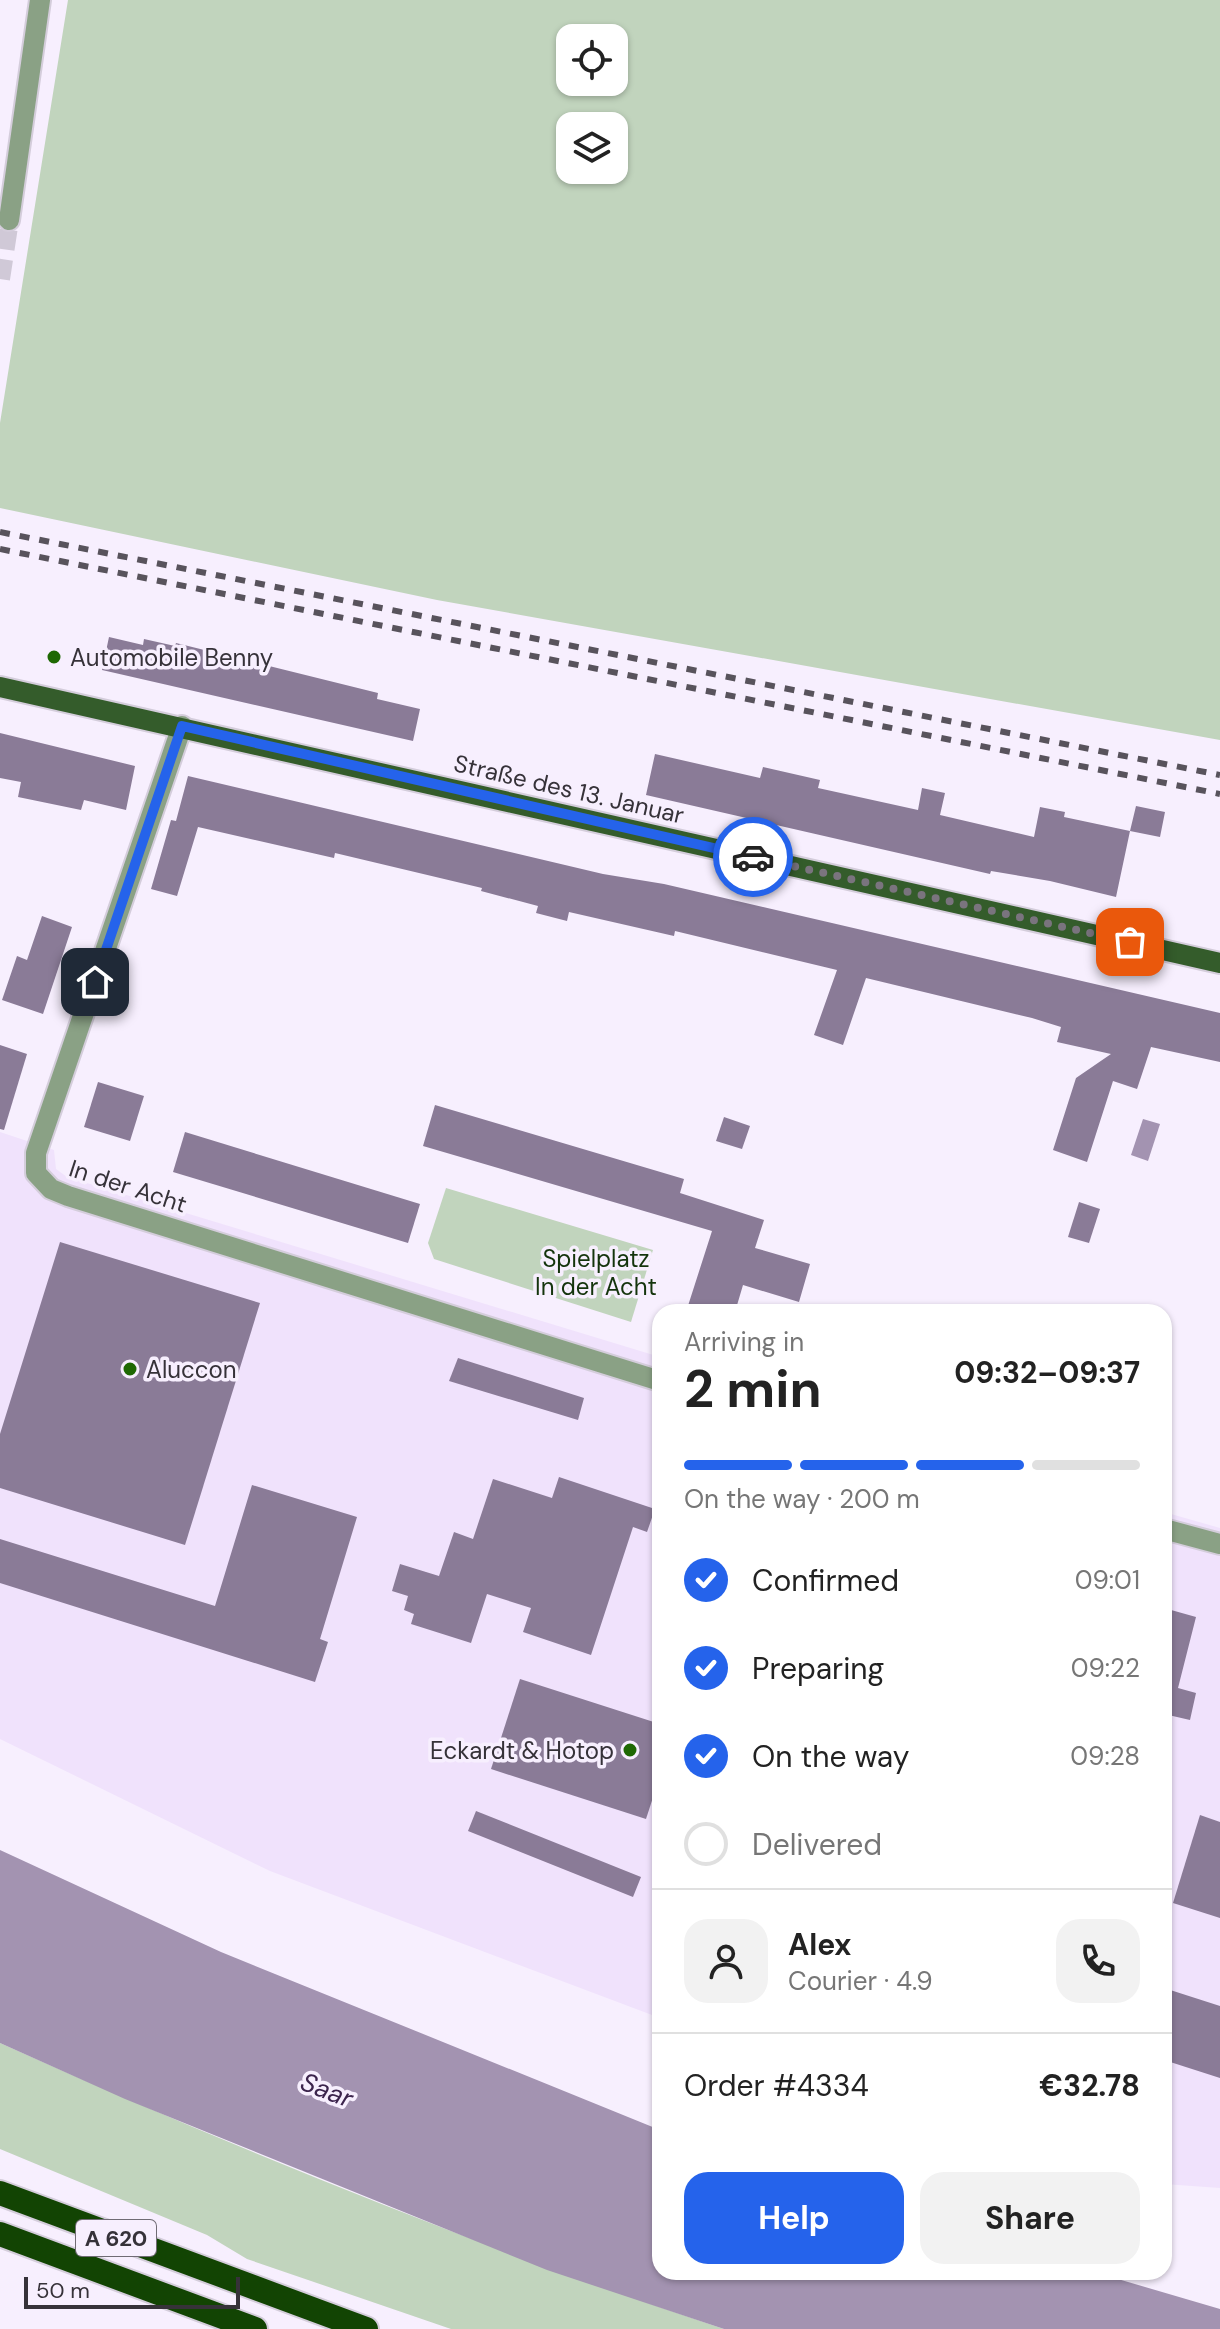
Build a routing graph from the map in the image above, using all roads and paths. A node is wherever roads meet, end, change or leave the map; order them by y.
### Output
1 (40, 0) edge
2 (9, 220) tunnel mouth
3 (0, 687) edge
4 (182, 726) junction
5 (1220, 963) edge
6 (652, 1378) edge
7 (1172, 1531) edge
8 (1220, 1544) edge
9 (0, 2193) edge
10 (0, 2234) edge
11 (255, 2329) edge
12 (366, 2329) edge

1 - 2 street
3 - 4 main road, Straße des 13. Januar
4 - 5 main road, Straße des 13. Januar
4 - 6 street, In der Acht
7 - 8 street
9 - 12 highway, A 620
10 - 11 highway, A 620

